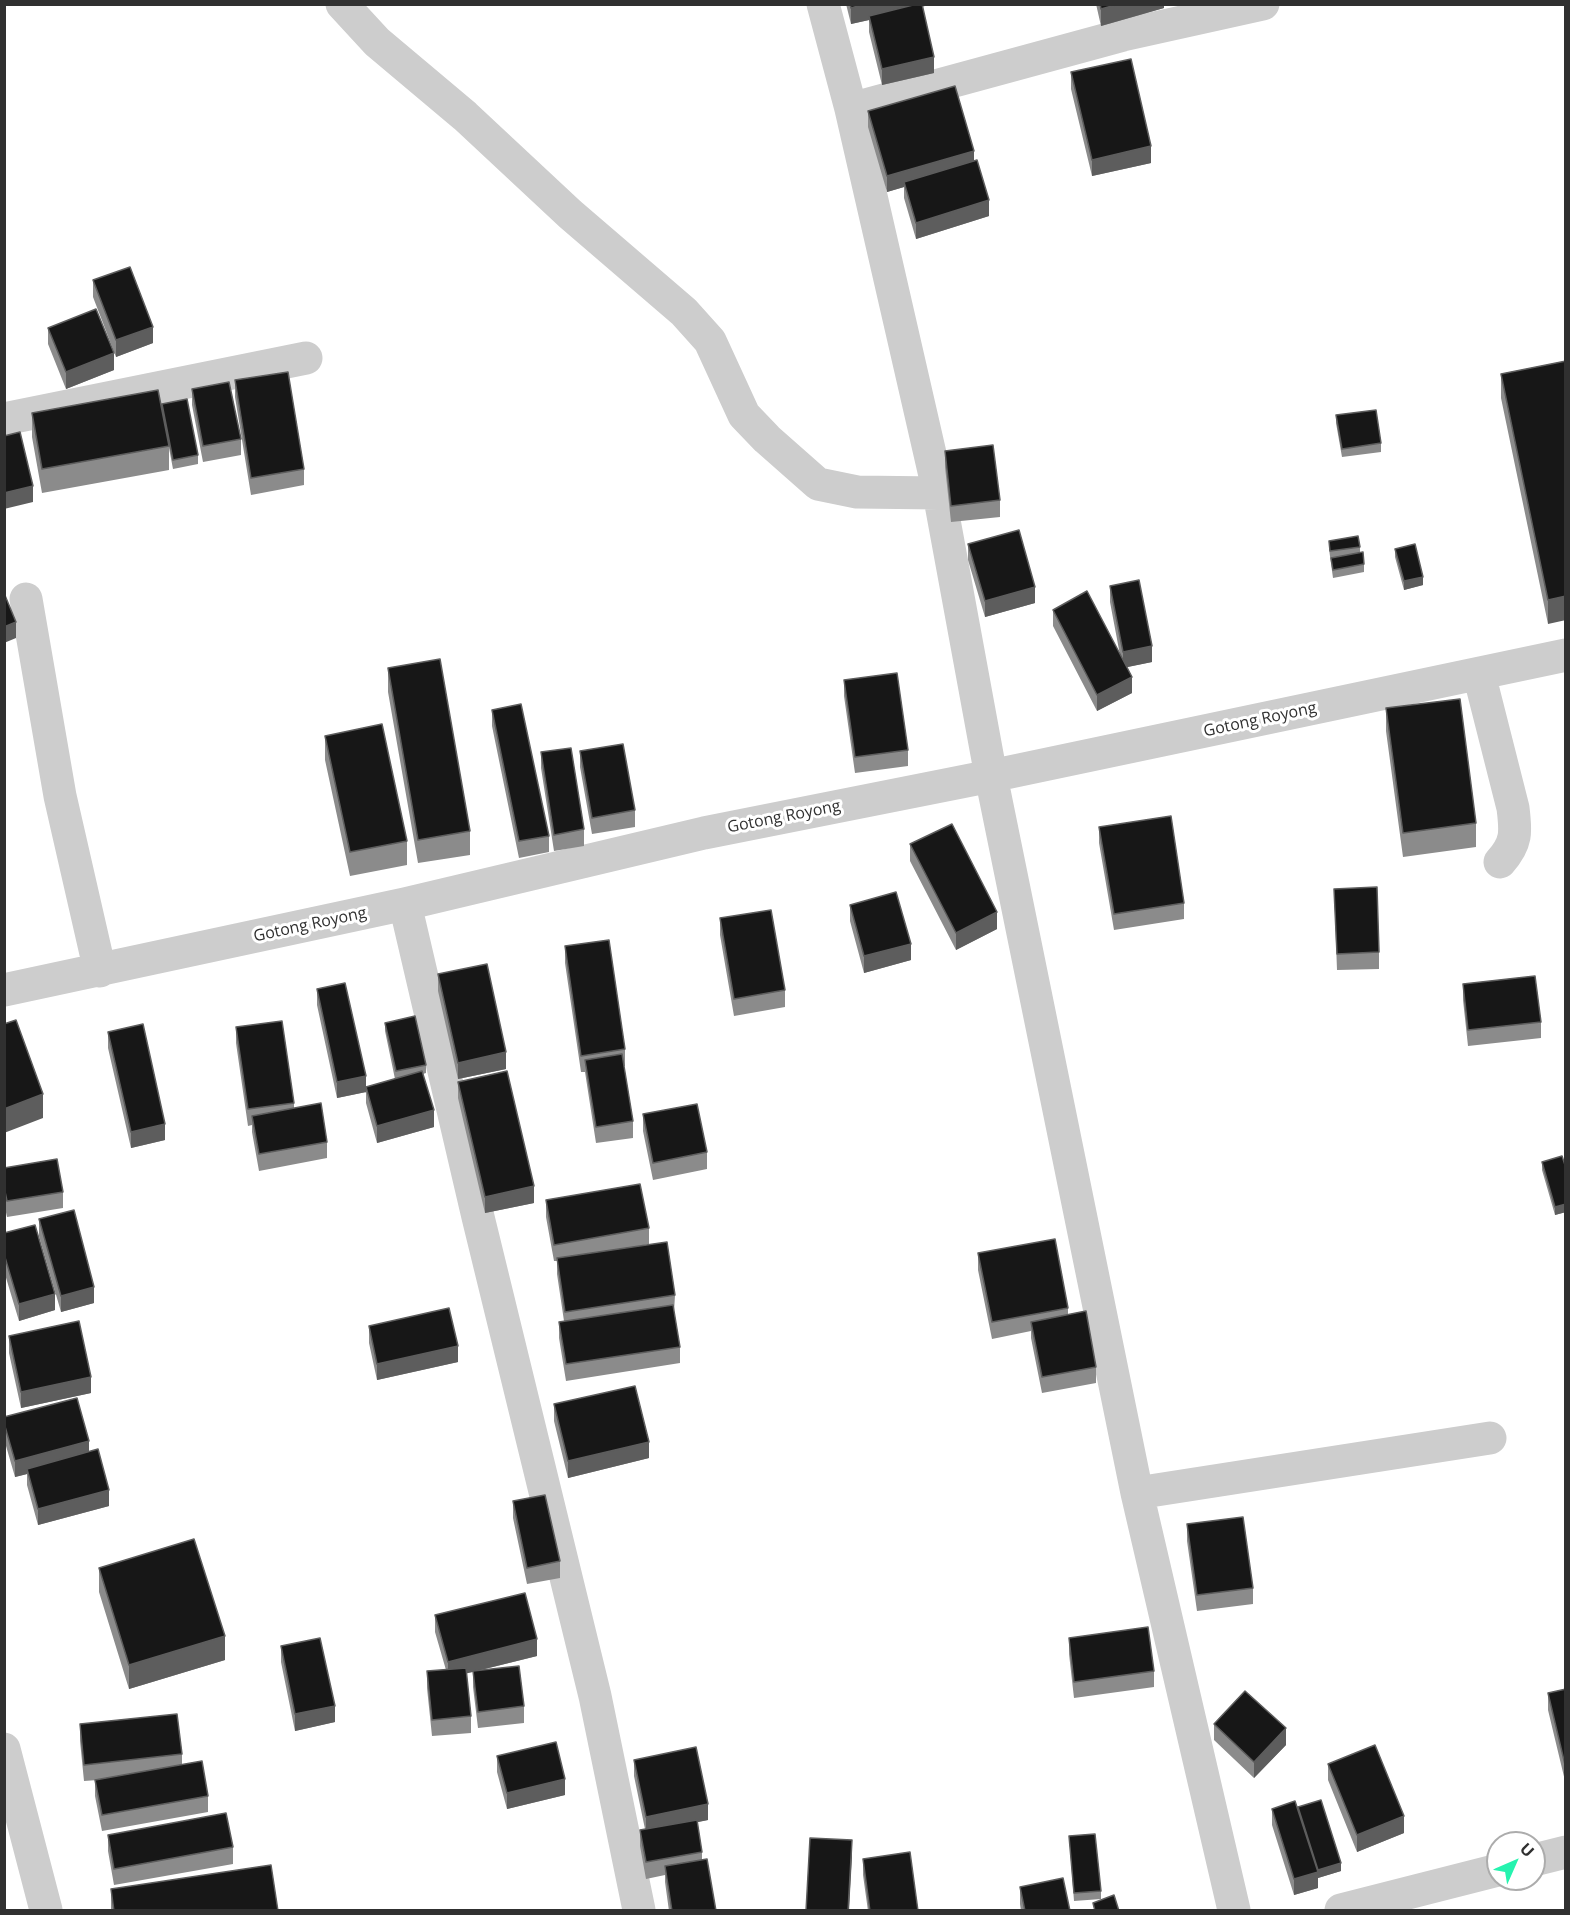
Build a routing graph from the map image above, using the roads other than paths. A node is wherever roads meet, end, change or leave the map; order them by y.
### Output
1 (342, 4) edge
2 (823, 4) edge
3 (1263, 4) edge
4 (851, 109) junction
5 (306, 358) dead end
6 (4, 419) edge
7 (939, 493) junction
8 (26, 599) dead end
9 (1566, 655) edge
10 (1479, 674) junction
11 (991, 776) junction
12 (1500, 862) dead end
13 (405, 904) junction
14 (100, 971) junction
15 (4, 990) edge
16 (1490, 1438) dead end
17 (1137, 1492) junction
18 (4, 1749) edge
19 (1566, 1852) edge
20 (1546, 1857) edge
21 (1486, 1873) edge
22 (46, 1911) edge
23 (639, 1911) edge
24 (1234, 1911) edge
25 (1341, 1911) edge

1 - 7 street
2 - 4 street
3 - 4 street
4 - 7 street
5 - 6 street
7 - 11 street
8 - 14 street
9 - 10 street, Gotong Royong
10 - 11 street, Gotong Royong
10 - 12 street
11 - 13 street, Gotong Royong
11 - 17 street
13 - 14 street, Gotong Royong
13 - 23 street
14 - 15 street, Gotong Royong
16 - 17 street
17 - 24 street
18 - 22 street
19 - 20 street
21 - 25 street

